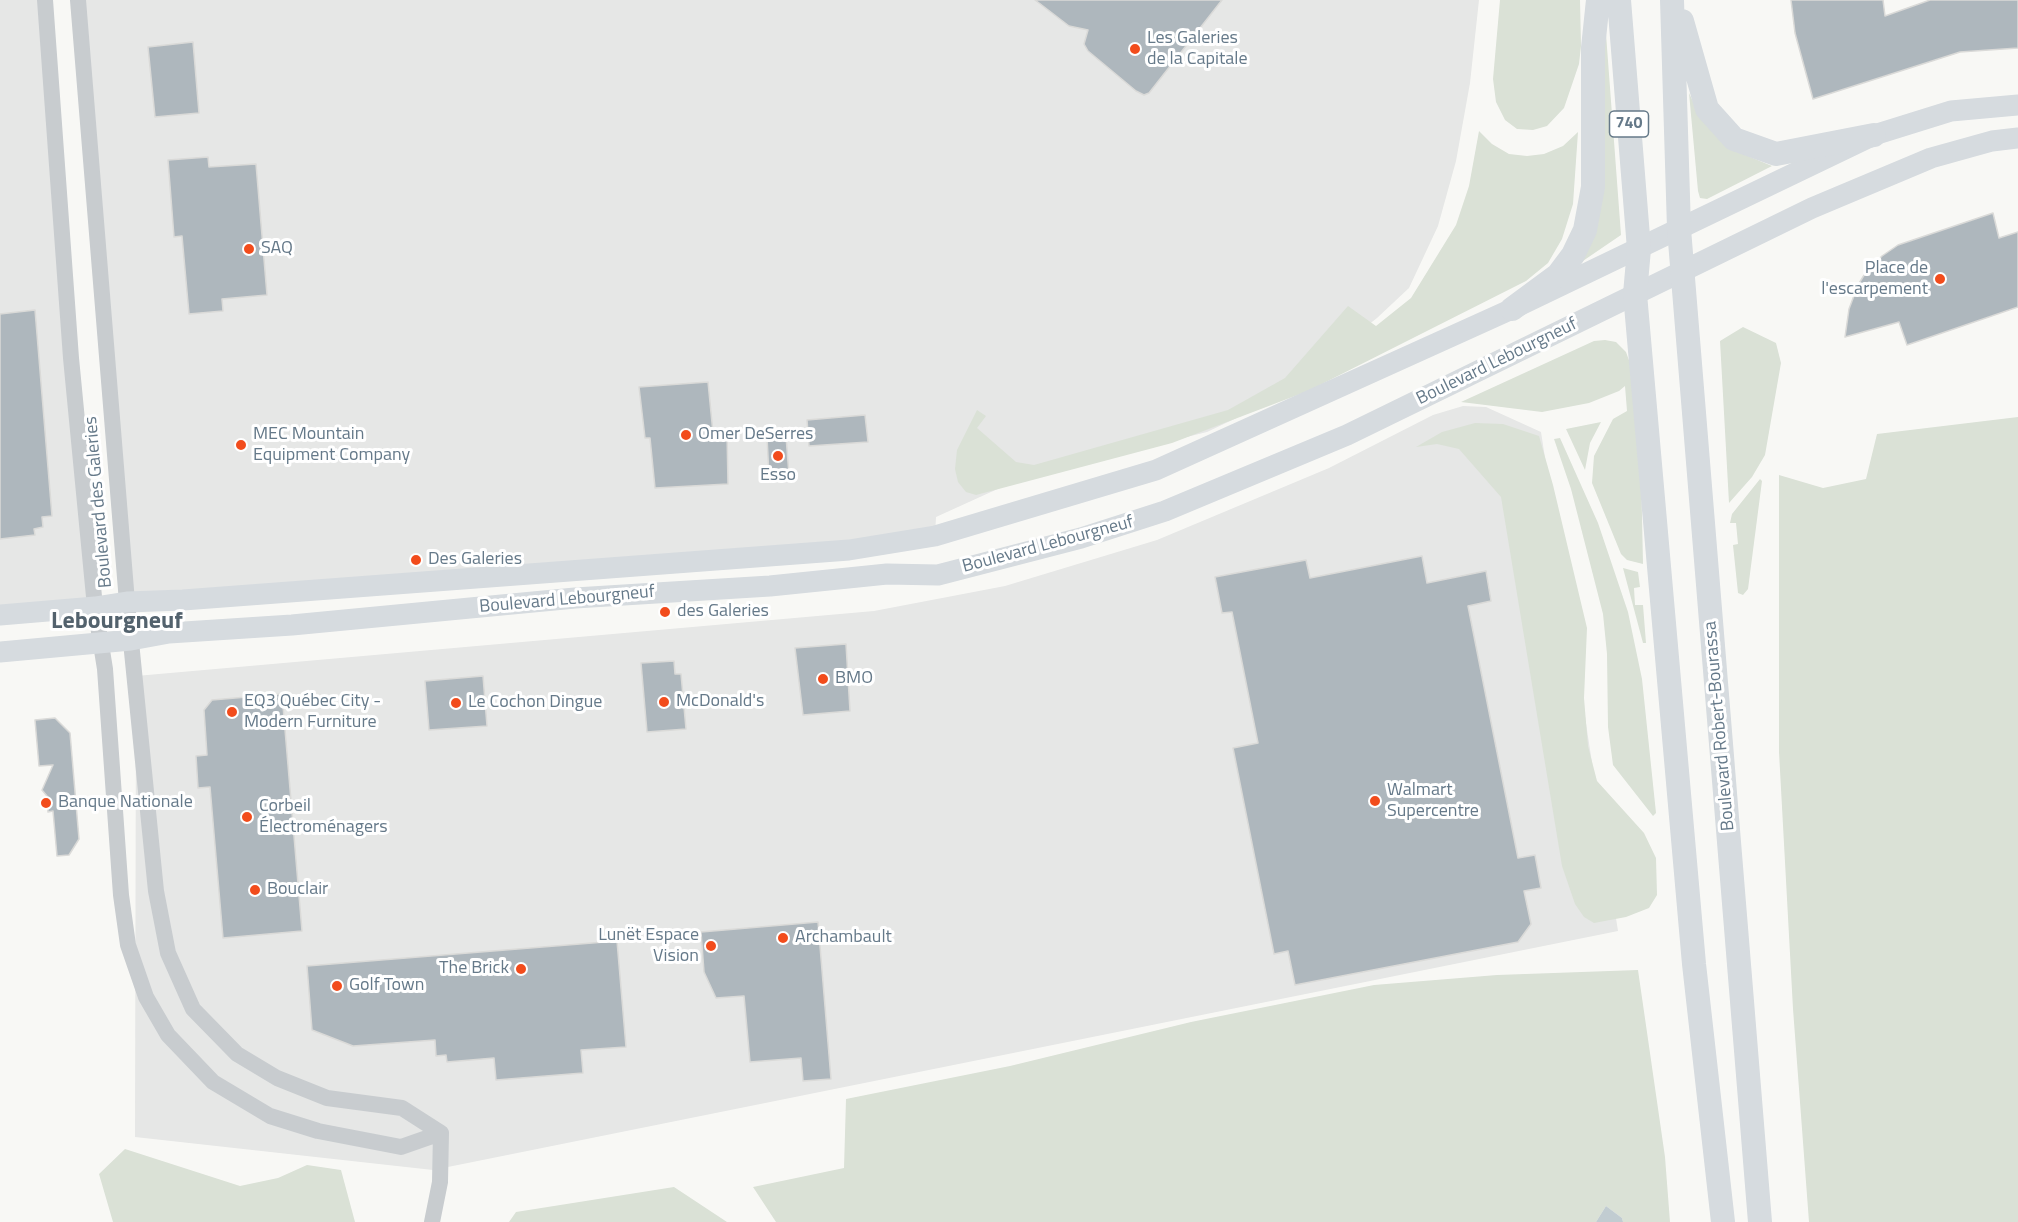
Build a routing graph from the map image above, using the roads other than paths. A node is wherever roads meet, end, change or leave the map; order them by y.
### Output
1 (45, 0) edge
2 (78, 0) edge
3 (1598, 0) edge
4 (1619, 0) edge
5 (1674, 0) edge
6 (2018, 105) edge
7 (1874, 135) junction
8 (2018, 138) edge
9 (1679, 229) junction
10 (1639, 249) junction
11 (1684, 271) junction
12 (1635, 294) junction
13 (1512, 309) junction
14 (127, 602) junction
15 (95, 607) junction
16 (0, 615) edge
17 (131, 640) junction
18 (100, 641) junction
19 (0, 652) edge
20 (441, 1133) junction
21 (1723, 1216) edge
22 (1759, 1217) edge
23 (432, 1222) edge

1 - 15 street, Boulevard des Galeries
2 - 14 street, Boulevard des Galeries
3 - 13 highway
4 - 10 highway, 740
5 - 7 highway
5 - 9 highway, Boulevard Robert-Bourassa
6 - 7 main road, Boulevard Lebourgneuf
7 - 9 main road, Boulevard Lebourgneuf
8 - 11 main road, Boulevard Lebourgneuf
9 - 10 main road, Boulevard Lebourgneuf
9 - 11 highway, Boulevard Robert-Bourassa
10 - 12 highway
10 - 13 main road, Boulevard Lebourgneuf
11 - 12 main road, Boulevard Lebourgneuf
11 - 22 highway, Boulevard Robert-Bourassa
12 - 17 main road, Boulevard Lebourgneuf
12 - 21 highway
13 - 14 main road, Boulevard Lebourgneuf
14 - 15 main road, Boulevard Lebourgneuf
14 - 17 street, Boulevard des Galeries
15 - 16 main road, Boulevard Lebourgneuf
15 - 18 street, Boulevard des Galeries
17 - 18 main road, Boulevard Lebourgneuf
17 - 20 street, Boulevard des Galeries
18 - 19 main road, Boulevard Lebourgneuf
18 - 20 street, Boulevard des Galeries
20 - 23 street

